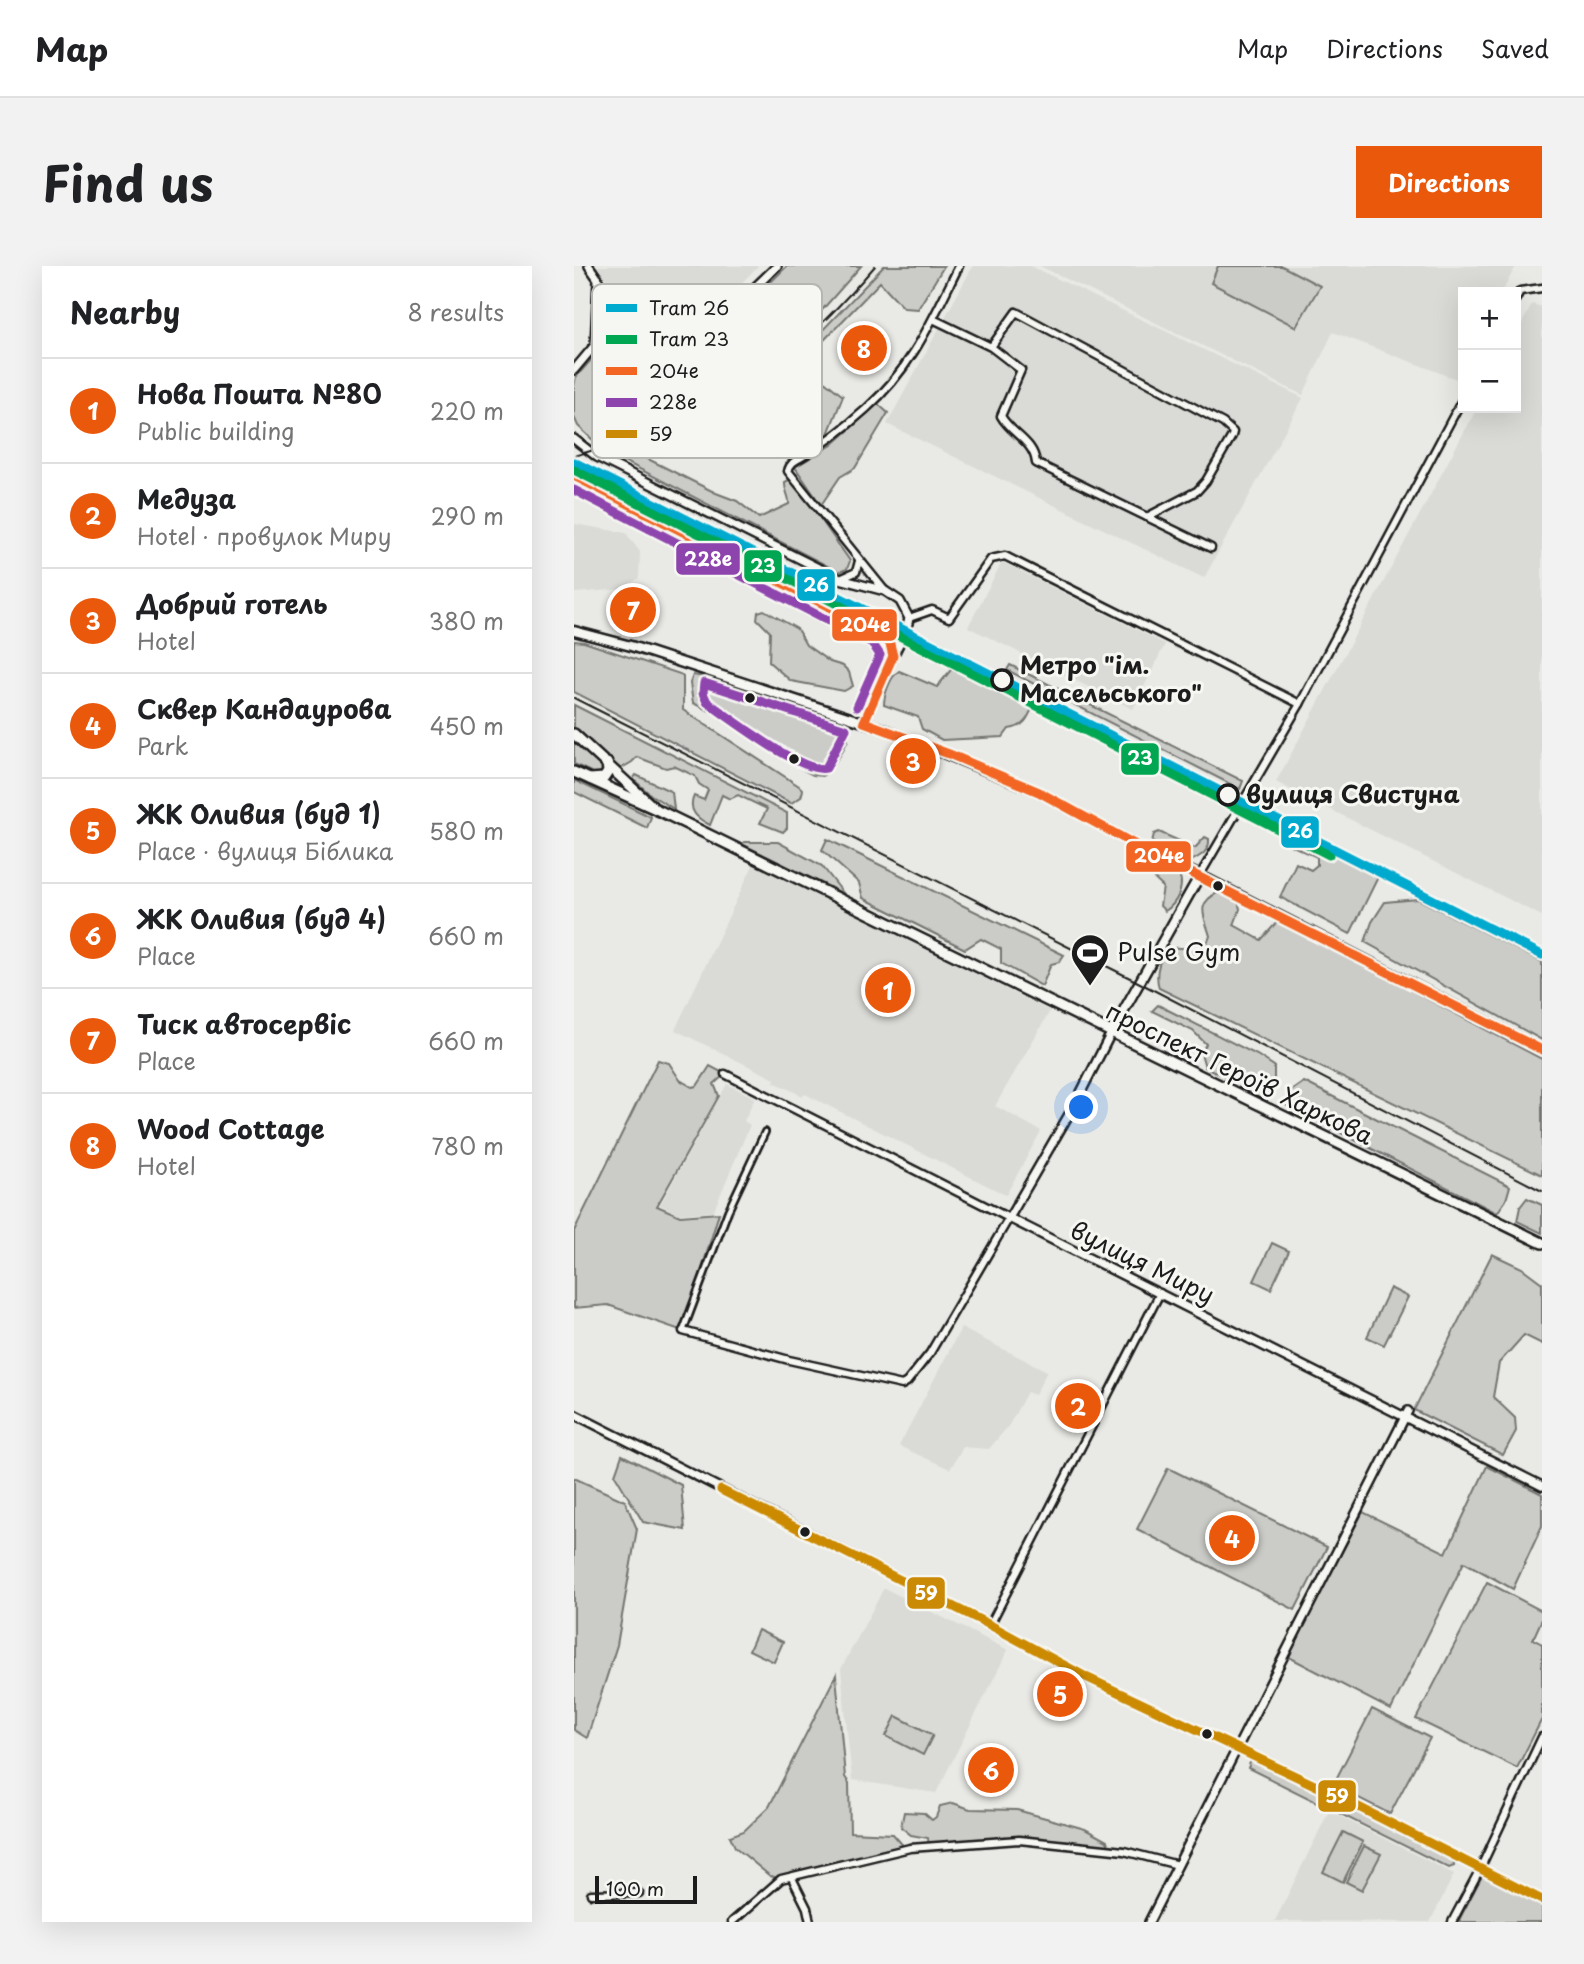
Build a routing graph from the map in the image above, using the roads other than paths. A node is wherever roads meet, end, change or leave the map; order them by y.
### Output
1 (589, 266) edge
2 (776, 266) edge
3 (959, 266) edge
4 (598, 284) edge
5 (758, 284) edge
6 (1542, 288) edge
7 (1521, 291) edge
8 (933, 319) junction
9 (991, 347) junction
10 (592, 349) edge
11 (574, 370) edge
12 (1458, 407) edge
13 (574, 439) edge
14 (822, 446) edge
15 (592, 453) edge
16 (599, 458) edge
17 (802, 458) edge
18 (574, 477) edge
19 (1147, 517) junction
20 (1211, 548) dead end
21 (859, 561) junction
22 (841, 579) junction
23 (885, 591) junction
24 (909, 618) junction
25 (574, 631) edge
26 (893, 656) junction
27 (1300, 704) junction
28 (864, 722) junction
29 (574, 734) edge
30 (607, 763) junction
31 (574, 772) edge
32 (584, 778) junction
33 (656, 809) junction
34 (1200, 875) junction
35 (1111, 1033) junction
36 (1542, 1049) edge
37 (725, 1074) dead end
38 (765, 1132) dead end
39 (1009, 1218) junction
40 (1542, 1244) edge
41 (1160, 1293) junction
42 (683, 1331) joint
43 (574, 1414) edge
44 (1407, 1414) junction
45 (1542, 1486) edge
46 (990, 1625) junction
47 (1542, 1737) edge
48 (1238, 1748) junction
49 (1178, 1865) junction
50 (1480, 1869) junction
51 (792, 1878) junction
52 (639, 1893) dead end
53 (591, 1894) dead end
54 (1542, 1900) edge
55 (732, 1922) edge
56 (810, 1922) edge
57 (1149, 1922) edge
58 (1452, 1922) edge

1 - 4 street
2 - 5 street
3 - 8 street
6 - 7 street
8 - 9 street
8 - 14 street
9 - 19 street
9 - 19 street
10 - 11 street
12 - 27 street
13 - 15 street
16 - 22 street
17 - 21 street
18 - 26 main road
19 - 20 street
21 - 22 street
21 - 23 street
22 - 23 street
23 - 24 street
24 - 26 street
24 - 27 street
25 - 28 main road
26 - 28 main road
27 - 34 street
28 - 34 main road
29 - 30 main road, проспект Героїв Харкова
30 - 32 main road
30 - 33 main road, проспект Героїв Харкова
31 - 32 main road, проспект Героїв Харкова
32 - 33 main road, проспект Героїв Харкова
33 - 35 main road, проспект Героїв Харкова
34 - 35 main road
34 - 36 main road
35 - 39 street
35 - 40 main road, проспект Героїв Харкова
37 - 39 street, вулиця Миру
38 - 42 street
39 - 41 street, вулиця Миру
39 - 42 street
41 - 44 street, вулиця Миру
41 - 46 street
43 - 46 street
44 - 45 street, вулиця Миру
44 - 48 street
46 - 48 street
47 - 50 street
48 - 49 street
48 - 50 street
49 - 51 street
49 - 57 street
50 - 54 street
50 - 58 street
51 - 55 street
51 - 56 street
52 - 53 street

